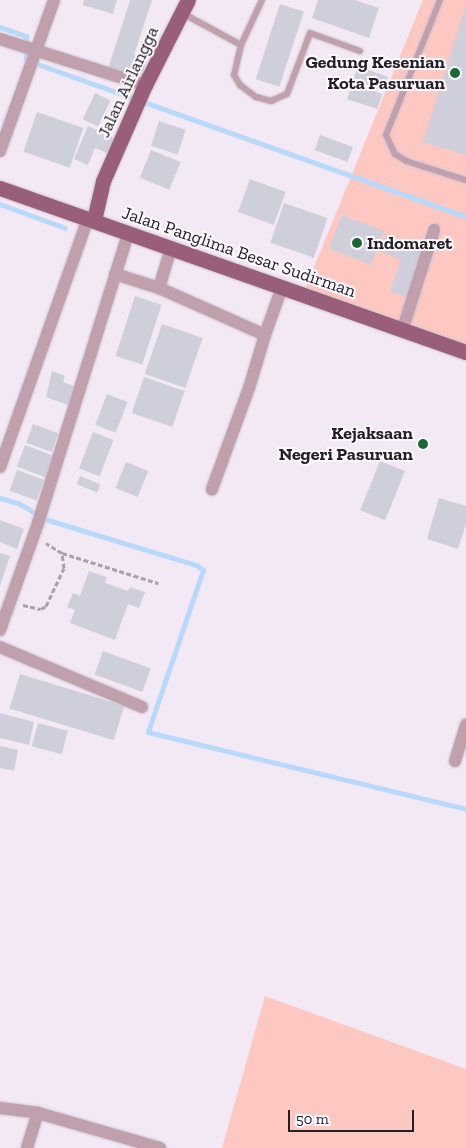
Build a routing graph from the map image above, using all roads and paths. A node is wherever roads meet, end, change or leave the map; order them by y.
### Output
1 (54, 0) edge
2 (262, 0) edge
3 (440, 0) edge
4 (185, 7) edge
5 (0, 39) edge
6 (241, 44) junction
7 (360, 51) dead end
8 (36, 53) junction
9 (143, 89) junction
10 (0, 151) edge
11 (466, 180) edge
12 (0, 188) edge
13 (91, 219) junction
14 (434, 230) dead end
15 (128, 234) junction
16 (171, 248) junction
17 (115, 274) junction
18 (282, 287) junction
19 (159, 288) junction
20 (403, 328) junction
21 (264, 335) junction
22 (466, 352) edge
23 (0, 467) edge
24 (212, 489) dead end
25 (32, 537) junction
26 (62, 552) junction
27 (158, 584) dead end
28 (10, 600) junction
29 (0, 630) edge
30 (0, 647) edge
31 (142, 706) dead end
32 (466, 725) edge
33 (455, 761) dead end
34 (0, 1108) edge
35 (38, 1113) junction
36 (27, 1148) edge
37 (160, 1148) edge

1 - 8 street
2 - 6 lane
3 - 11 lane
4 - 6 lane
4 - 9 main road, Jalan Airlangga
5 - 8 street
6 - 7 lane
8 - 9 street
8 - 10 street
9 - 13 main road, Jalan Airlangga
12 - 13 main road, Jalan Panglima Besar Sudirman
13 - 15 main road, Jalan Panglima Besar Sudirman
13 - 23 street
14 - 20 street
15 - 16 main road, Jalan Panglima Besar Sudirman
15 - 17 street
16 - 18 main road, Jalan Panglima Besar Sudirman
16 - 19 street
17 - 19 street
17 - 25 street
18 - 20 main road, Jalan Panglima Besar Sudirman
18 - 21 street
19 - 21 street
20 - 22 main road, Jalan Panglima Besar Sudirman
21 - 24 street
25 - 26 path
25 - 28 street
26 - 27 path
26 - 28 path
28 - 29 street
30 - 31 street
32 - 33 street
34 - 35 street
35 - 36 street
35 - 37 street

